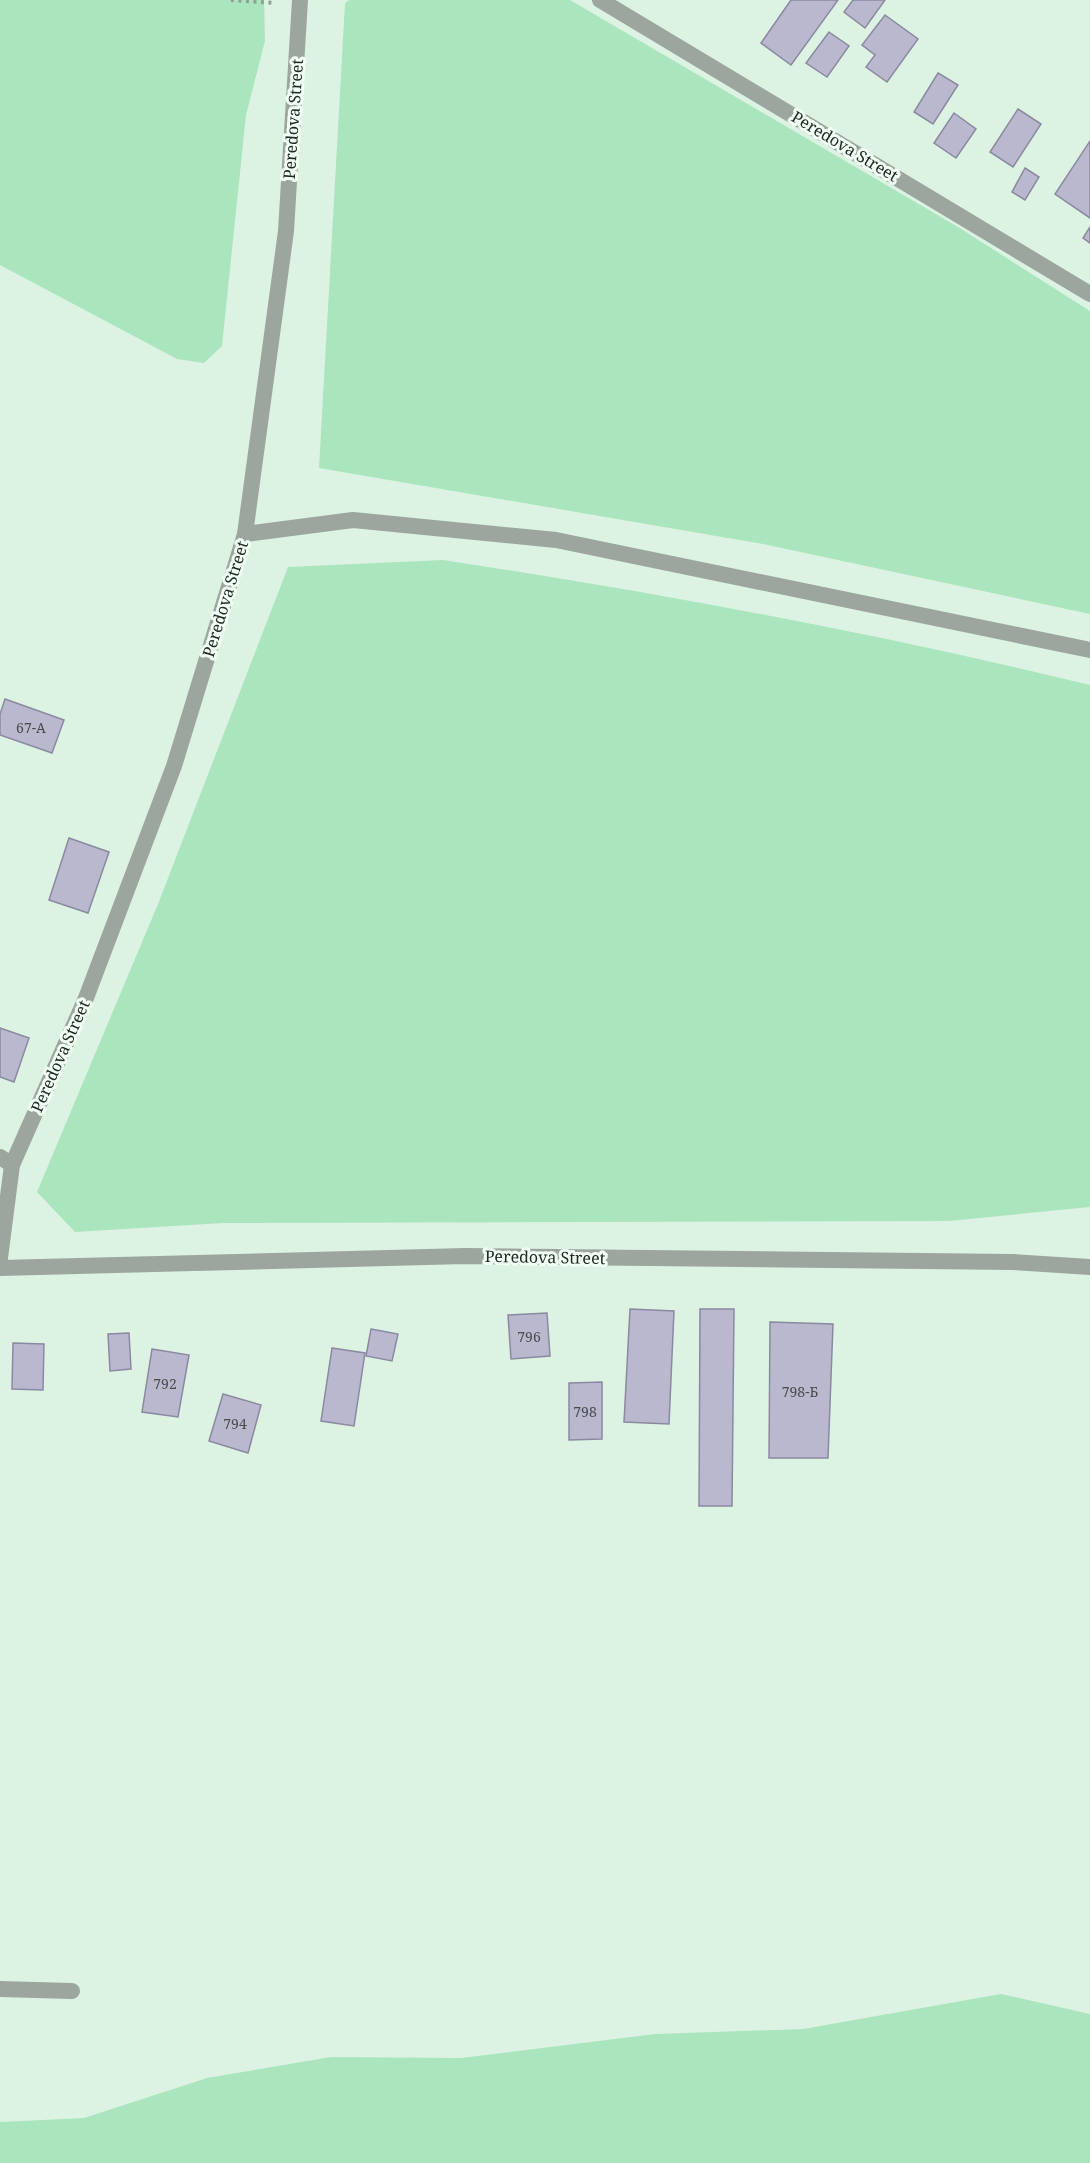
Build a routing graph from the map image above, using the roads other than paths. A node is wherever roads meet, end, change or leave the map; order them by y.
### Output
1 (600, 0) edge
2 (300, 2) edge
3 (1090, 294) edge
4 (245, 534) junction
5 (1090, 650) edge
6 (6, 1161) edge
7 (0, 1258) edge
8 (1090, 1267) edge
9 (0, 1268) edge
10 (0, 1989) edge
11 (72, 1991) dead end

1 - 3 street, Peredova Street
2 - 4 street, Peredova Street
4 - 5 street
4 - 6 street, Peredova Street
6 - 7 street, Peredova Street
8 - 9 street, Peredova Street
10 - 11 street

